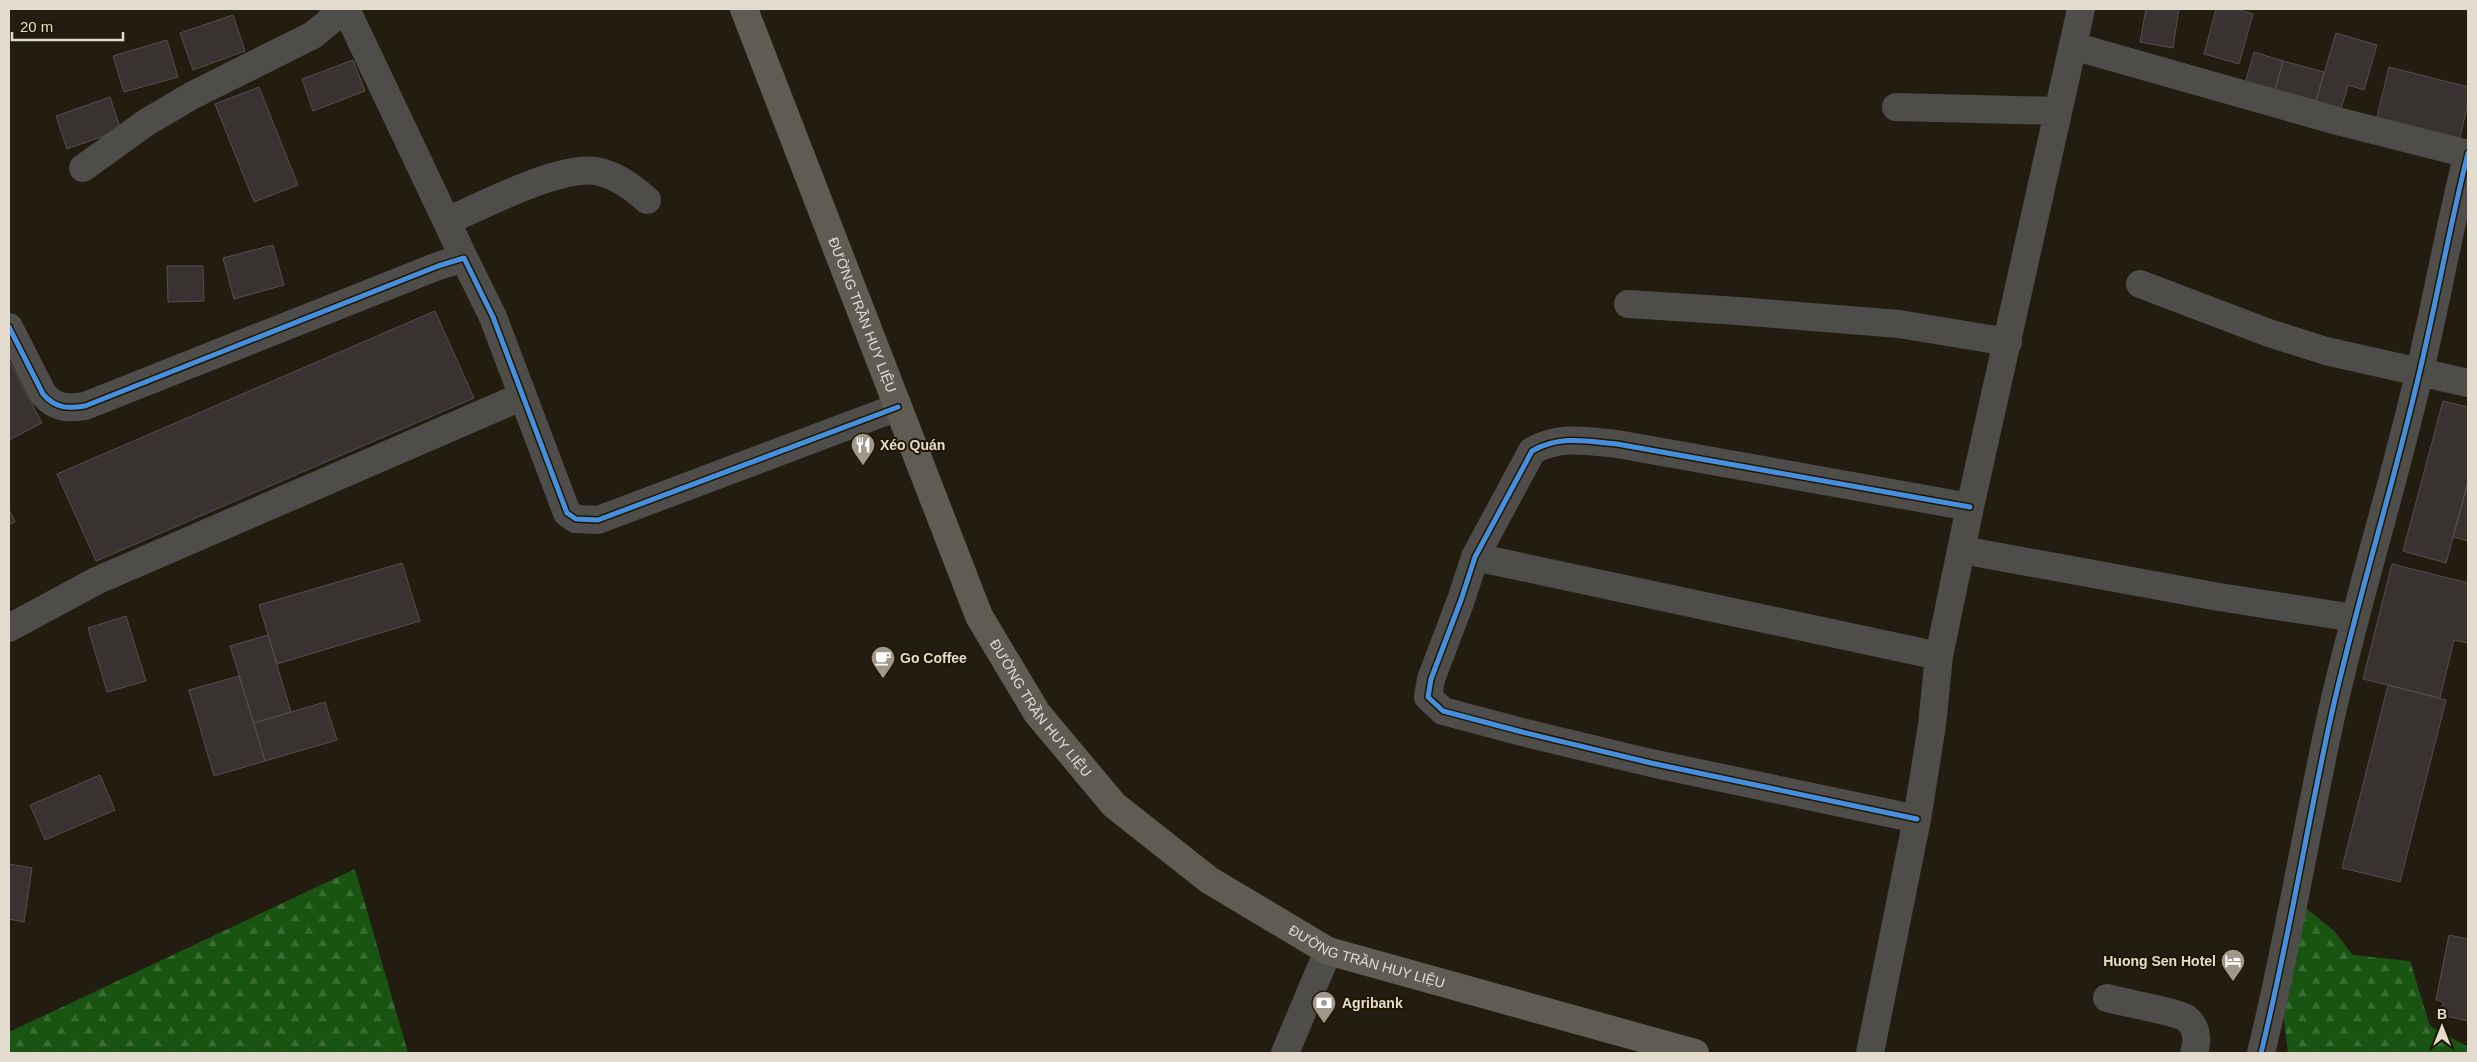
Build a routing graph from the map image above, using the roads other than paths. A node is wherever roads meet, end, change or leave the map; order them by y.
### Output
1 (336, 9) edge
2 (346, 9) edge
3 (744, 9) edge
4 (2081, 9) edge
5 (2073, 46) junction
6 (1896, 107) dead end
7 (2058, 111) junction
8 (2468, 154) edge
9 (83, 168) dead end
10 (646, 200) dead end
11 (447, 221) junction
12 (464, 258) junction
13 (2140, 284) dead end
14 (1628, 304) dead end
15 (9, 327) edge
16 (2008, 342) junction
17 (2420, 371) junction
18 (2468, 383) edge
19 (523, 396) junction
20 (898, 407) junction
21 (1970, 507) junction
22 (1962, 550) junction
23 (1475, 557) junction
24 (2354, 618) junction
25 (9, 628) edge
26 (1939, 656) junction
27 (1917, 819) junction
28 (1328, 951) junction
29 (2107, 998) dead end
30 (1285, 1053) edge
31 (1694, 1053) edge
32 (1870, 1053) edge
33 (2194, 1053) edge
34 (2261, 1053) edge

1 - 9 street
2 - 11 street
3 - 20 highway, ĐƯỜNG TRẦN HUY LIỆU
4 - 5 street
5 - 7 street
5 - 8 street
6 - 7 street
7 - 16 street
8 - 17 street
10 - 11 street
11 - 12 street
12 - 15 street
12 - 19 street
13 - 17 street
14 - 16 street
16 - 21 street
17 - 18 street
17 - 24 street
19 - 20 street
19 - 25 street
20 - 28 highway, ĐƯỜNG TRẦN HUY LIỆU
21 - 22 street
21 - 23 street
22 - 24 street
22 - 26 street
23 - 26 street
23 - 27 street
24 - 34 street
26 - 27 street
27 - 32 street
28 - 30 street
28 - 31 highway, ĐƯỜNG TRẦN HUY LIỆU
29 - 33 street

